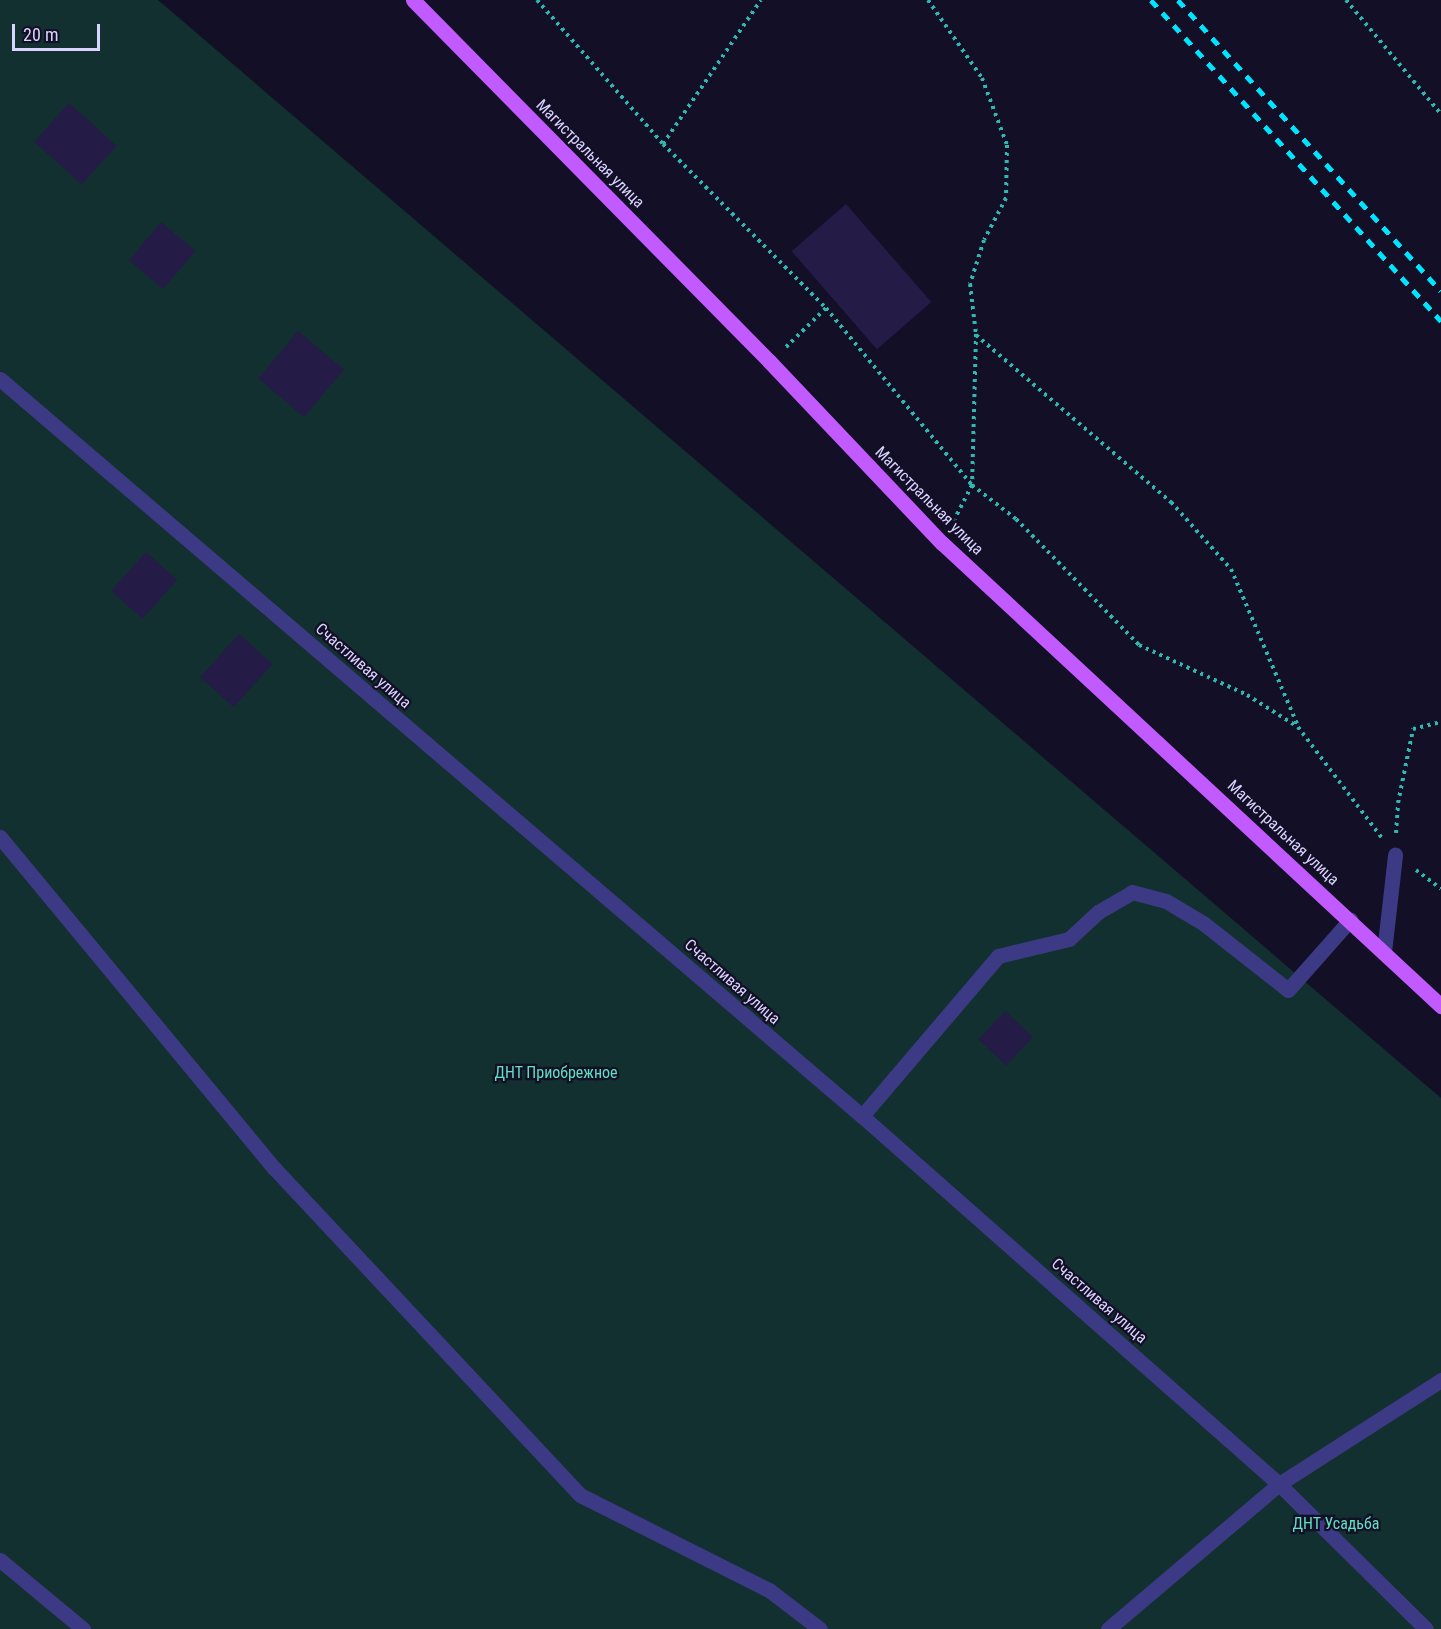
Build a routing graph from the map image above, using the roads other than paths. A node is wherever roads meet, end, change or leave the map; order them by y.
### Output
1 (413, 0) edge
2 (0, 379) edge
3 (0, 837) edge
4 (1395, 855) road end
5 (1350, 920) junction
6 (1384, 951) junction
7 (1441, 1006) edge
8 (862, 1116) junction
9 (1441, 1380) edge
10 (1279, 1484) junction
11 (0, 1560) edge
12 (82, 1629) edge
13 (820, 1629) edge
14 (1108, 1629) edge
15 (1426, 1629) edge

1 - 5 main road, Магистральная улица
2 - 8 street, Счастливая улица
3 - 13 street
4 - 6 street
5 - 6 main road, Магистральная улица
5 - 8 street
6 - 7 main road, Магистральная улица
8 - 10 street, Счастливая улица
9 - 10 street
10 - 14 street
10 - 15 street, Счастливая улица
11 - 12 street

